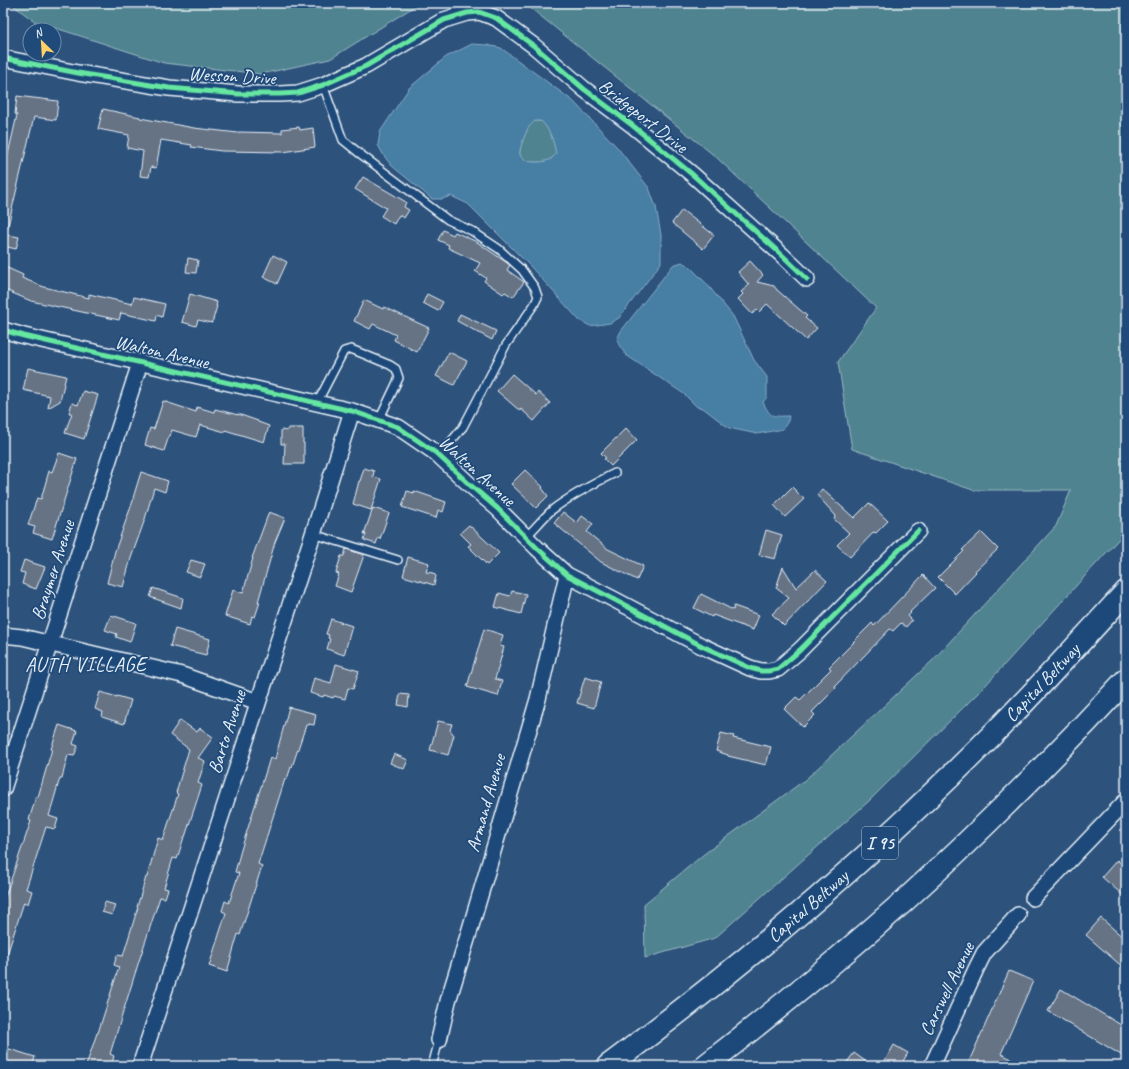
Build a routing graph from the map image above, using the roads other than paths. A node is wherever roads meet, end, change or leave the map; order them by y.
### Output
1 (444, 20) joint
2 (3, 58) edge
3 (322, 85) junction
4 (807, 279) dead end
5 (3, 330) edge
6 (140, 363) junction
7 (317, 403) junction
8 (352, 411) junction
9 (379, 420) junction
10 (440, 456) junction
11 (615, 473) dead end
12 (918, 531) dead end
13 (313, 534) junction
14 (526, 537) junction
15 (398, 560) dead end
16 (567, 575) junction
17 (1126, 592) edge
18 (3, 635) edge
19 (50, 644) junction
20 (1126, 680) edge
21 (258, 702) junction
22 (3, 789) edge
23 (1126, 801) edge
24 (1033, 898) dead end
25 (1018, 915) dead end
26 (439, 1040) joint
27 (140, 1066) edge
28 (432, 1066) edge
29 (608, 1066) edge
30 (705, 1066) edge
31 (932, 1066) edge

1 - 3 street, Wesson Drive
1 - 4 street, Bridgeport Drive
2 - 3 street, Wesson Drive
3 - 10 lane
5 - 6 street, Walton Avenue
6 - 7 street, Walton Avenue
6 - 19 street, Braymer Avenue
7 - 8 street, Walton Avenue
7 - 9 lane
8 - 9 street, Walton Avenue
8 - 13 street, Barto Avenue
9 - 10 street, Walton Avenue
10 - 14 street, Walton Avenue
11 - 14 lane
12 - 16 street, Walton Avenue
13 - 15 lane
13 - 21 street, Barto Avenue
14 - 16 street, Walton Avenue
16 - 26 street, Armand Avenue
17 - 29 highway, Capital Beltway / I 95
18 - 19 street
19 - 21 street
19 - 22 street, Braymer Avenue
20 - 30 highway
21 - 27 street, Barto Avenue
23 - 24 street
25 - 31 street, Carswell Avenue
26 - 28 lane

